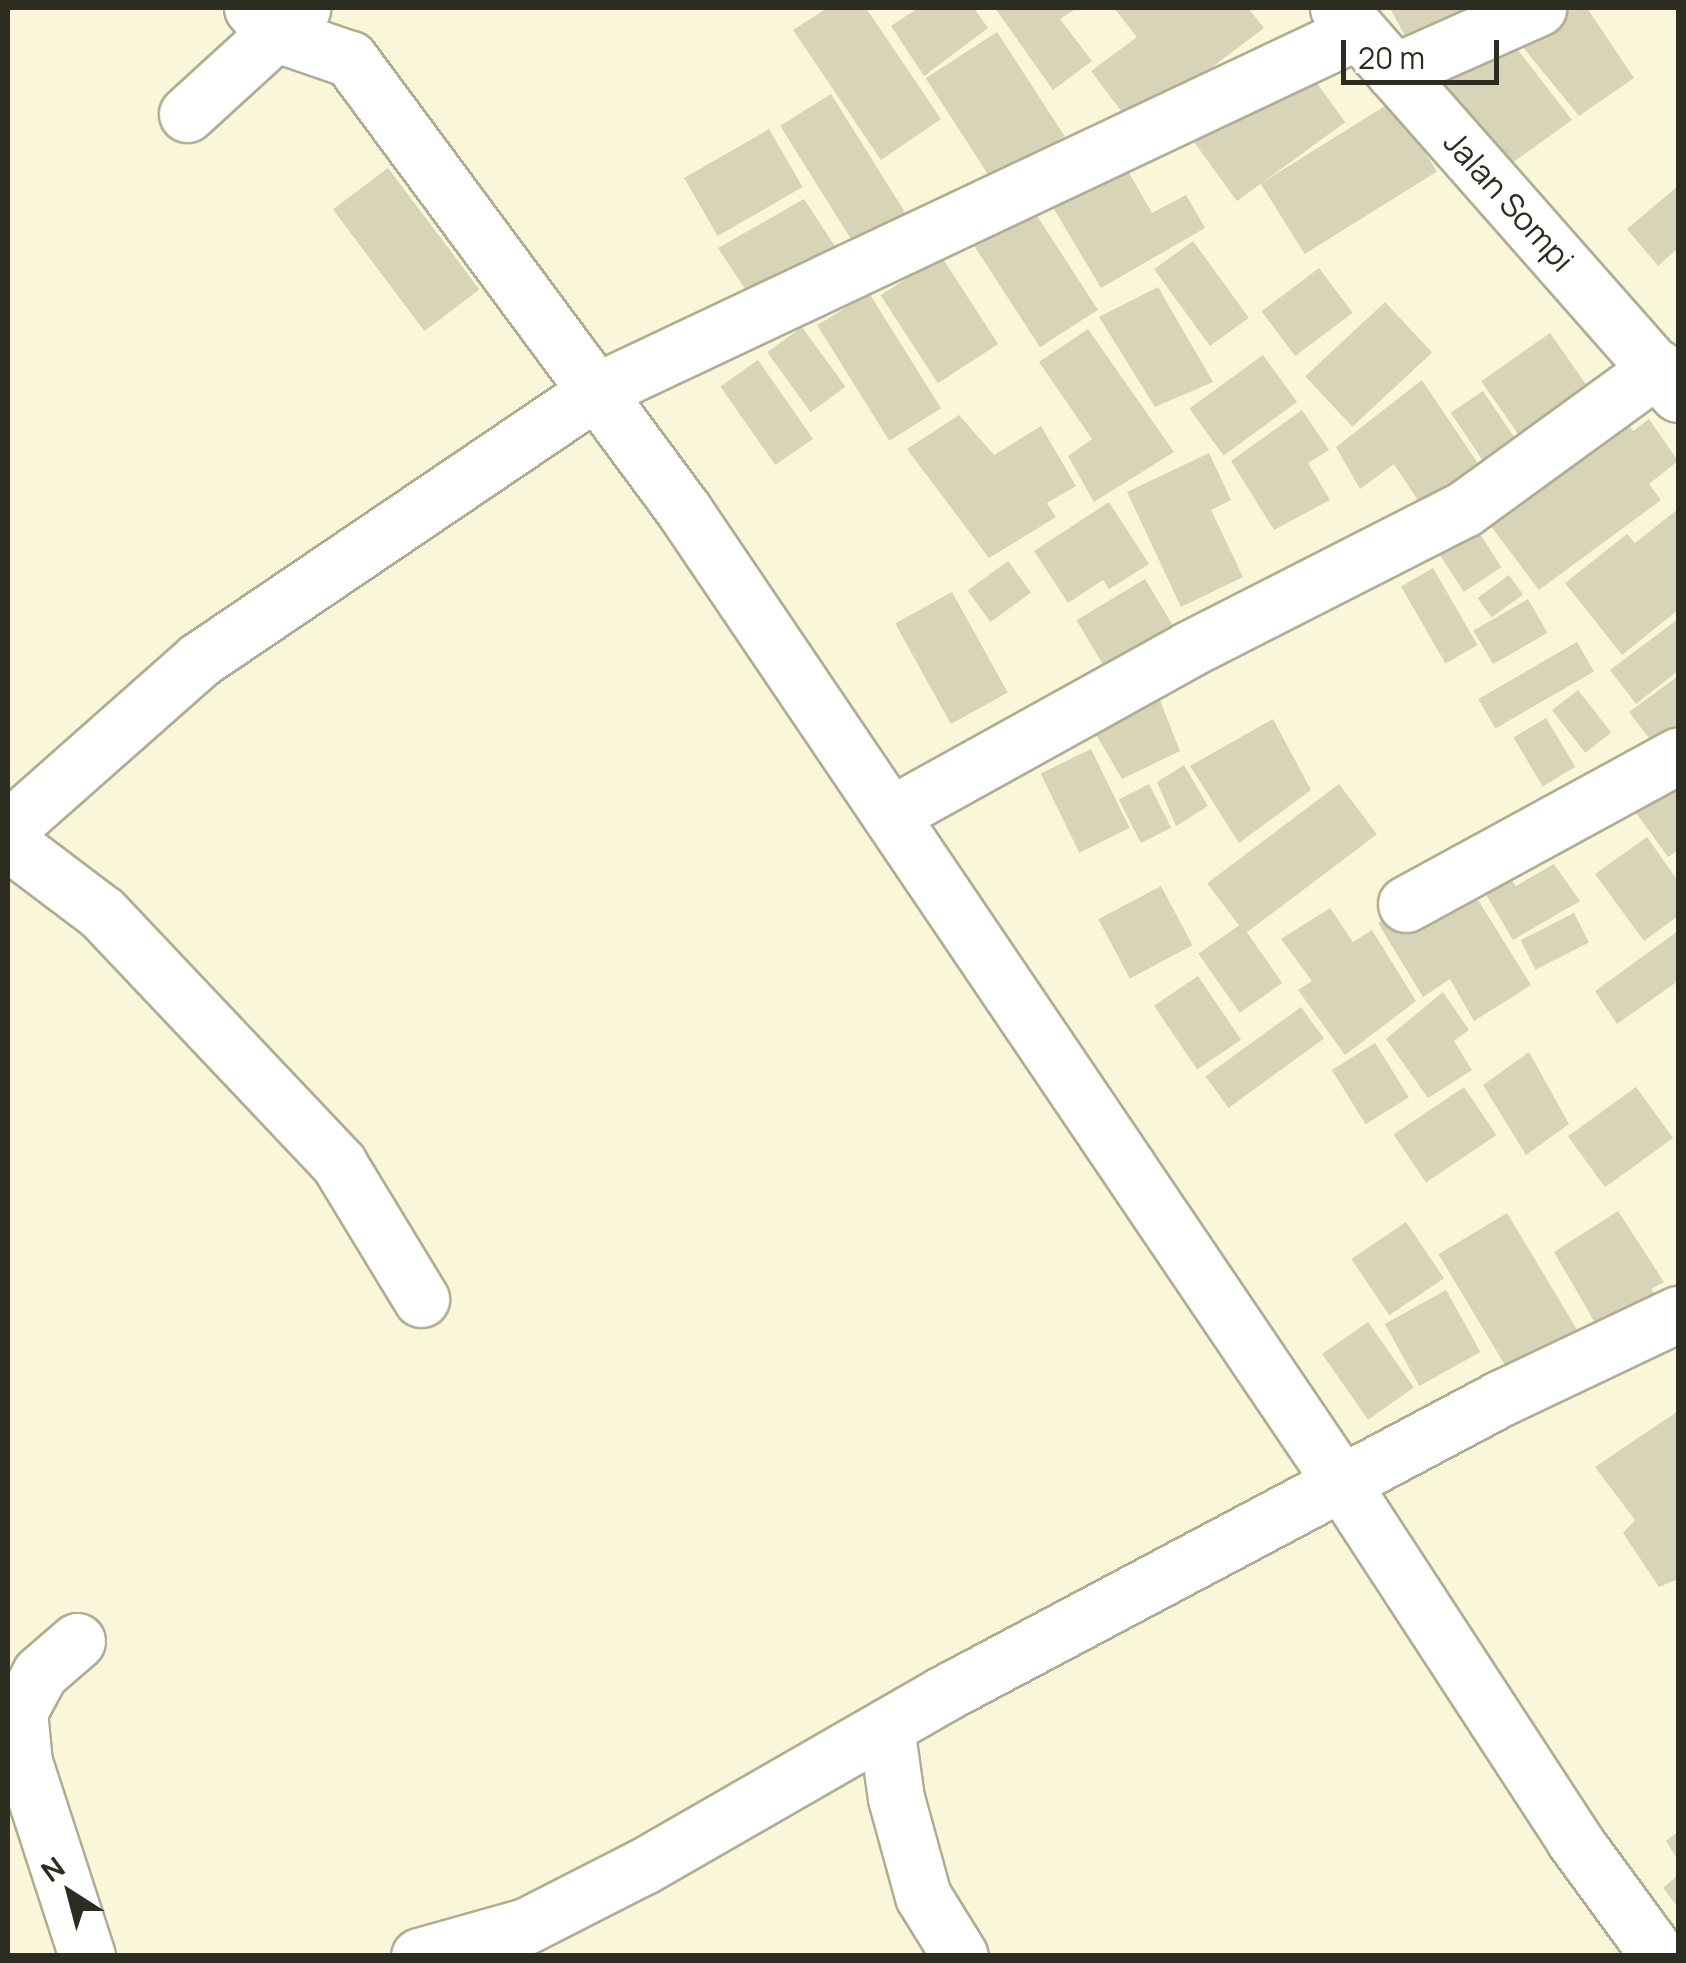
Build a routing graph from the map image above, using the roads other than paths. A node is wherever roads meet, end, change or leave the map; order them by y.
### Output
1 (1538, 8) edge
2 (276, 16) edge
3 (1347, 20) edge
4 (1394, 72) junction
5 (187, 114) dead end
6 (1668, 381) edge
7 (596, 391) junction
8 (1678, 756) edge
9 (890, 815) junction
10 (8, 829) edge
11 (8, 842) edge
12 (1406, 904) dead end
13 (421, 1300) dead end
14 (1678, 1314) edge
15 (1341, 1482) junction
16 (77, 1641) dead end
17 (886, 1727) junction
18 (87, 1956) edge
19 (420, 1956) edge
20 (960, 1956) edge
21 (1659, 1956) edge

1 - 4 street
2 - 5 street
2 - 7 street
3 - 4 street, Jalan Sompi
3 - 7 street
4 - 6 street, Jalan Sompi
6 - 9 street
7 - 9 street
7 - 10 street
8 - 12 street
9 - 15 street
11 - 13 street
14 - 15 street
15 - 17 street
15 - 21 street
16 - 18 street
17 - 19 street
17 - 20 street

